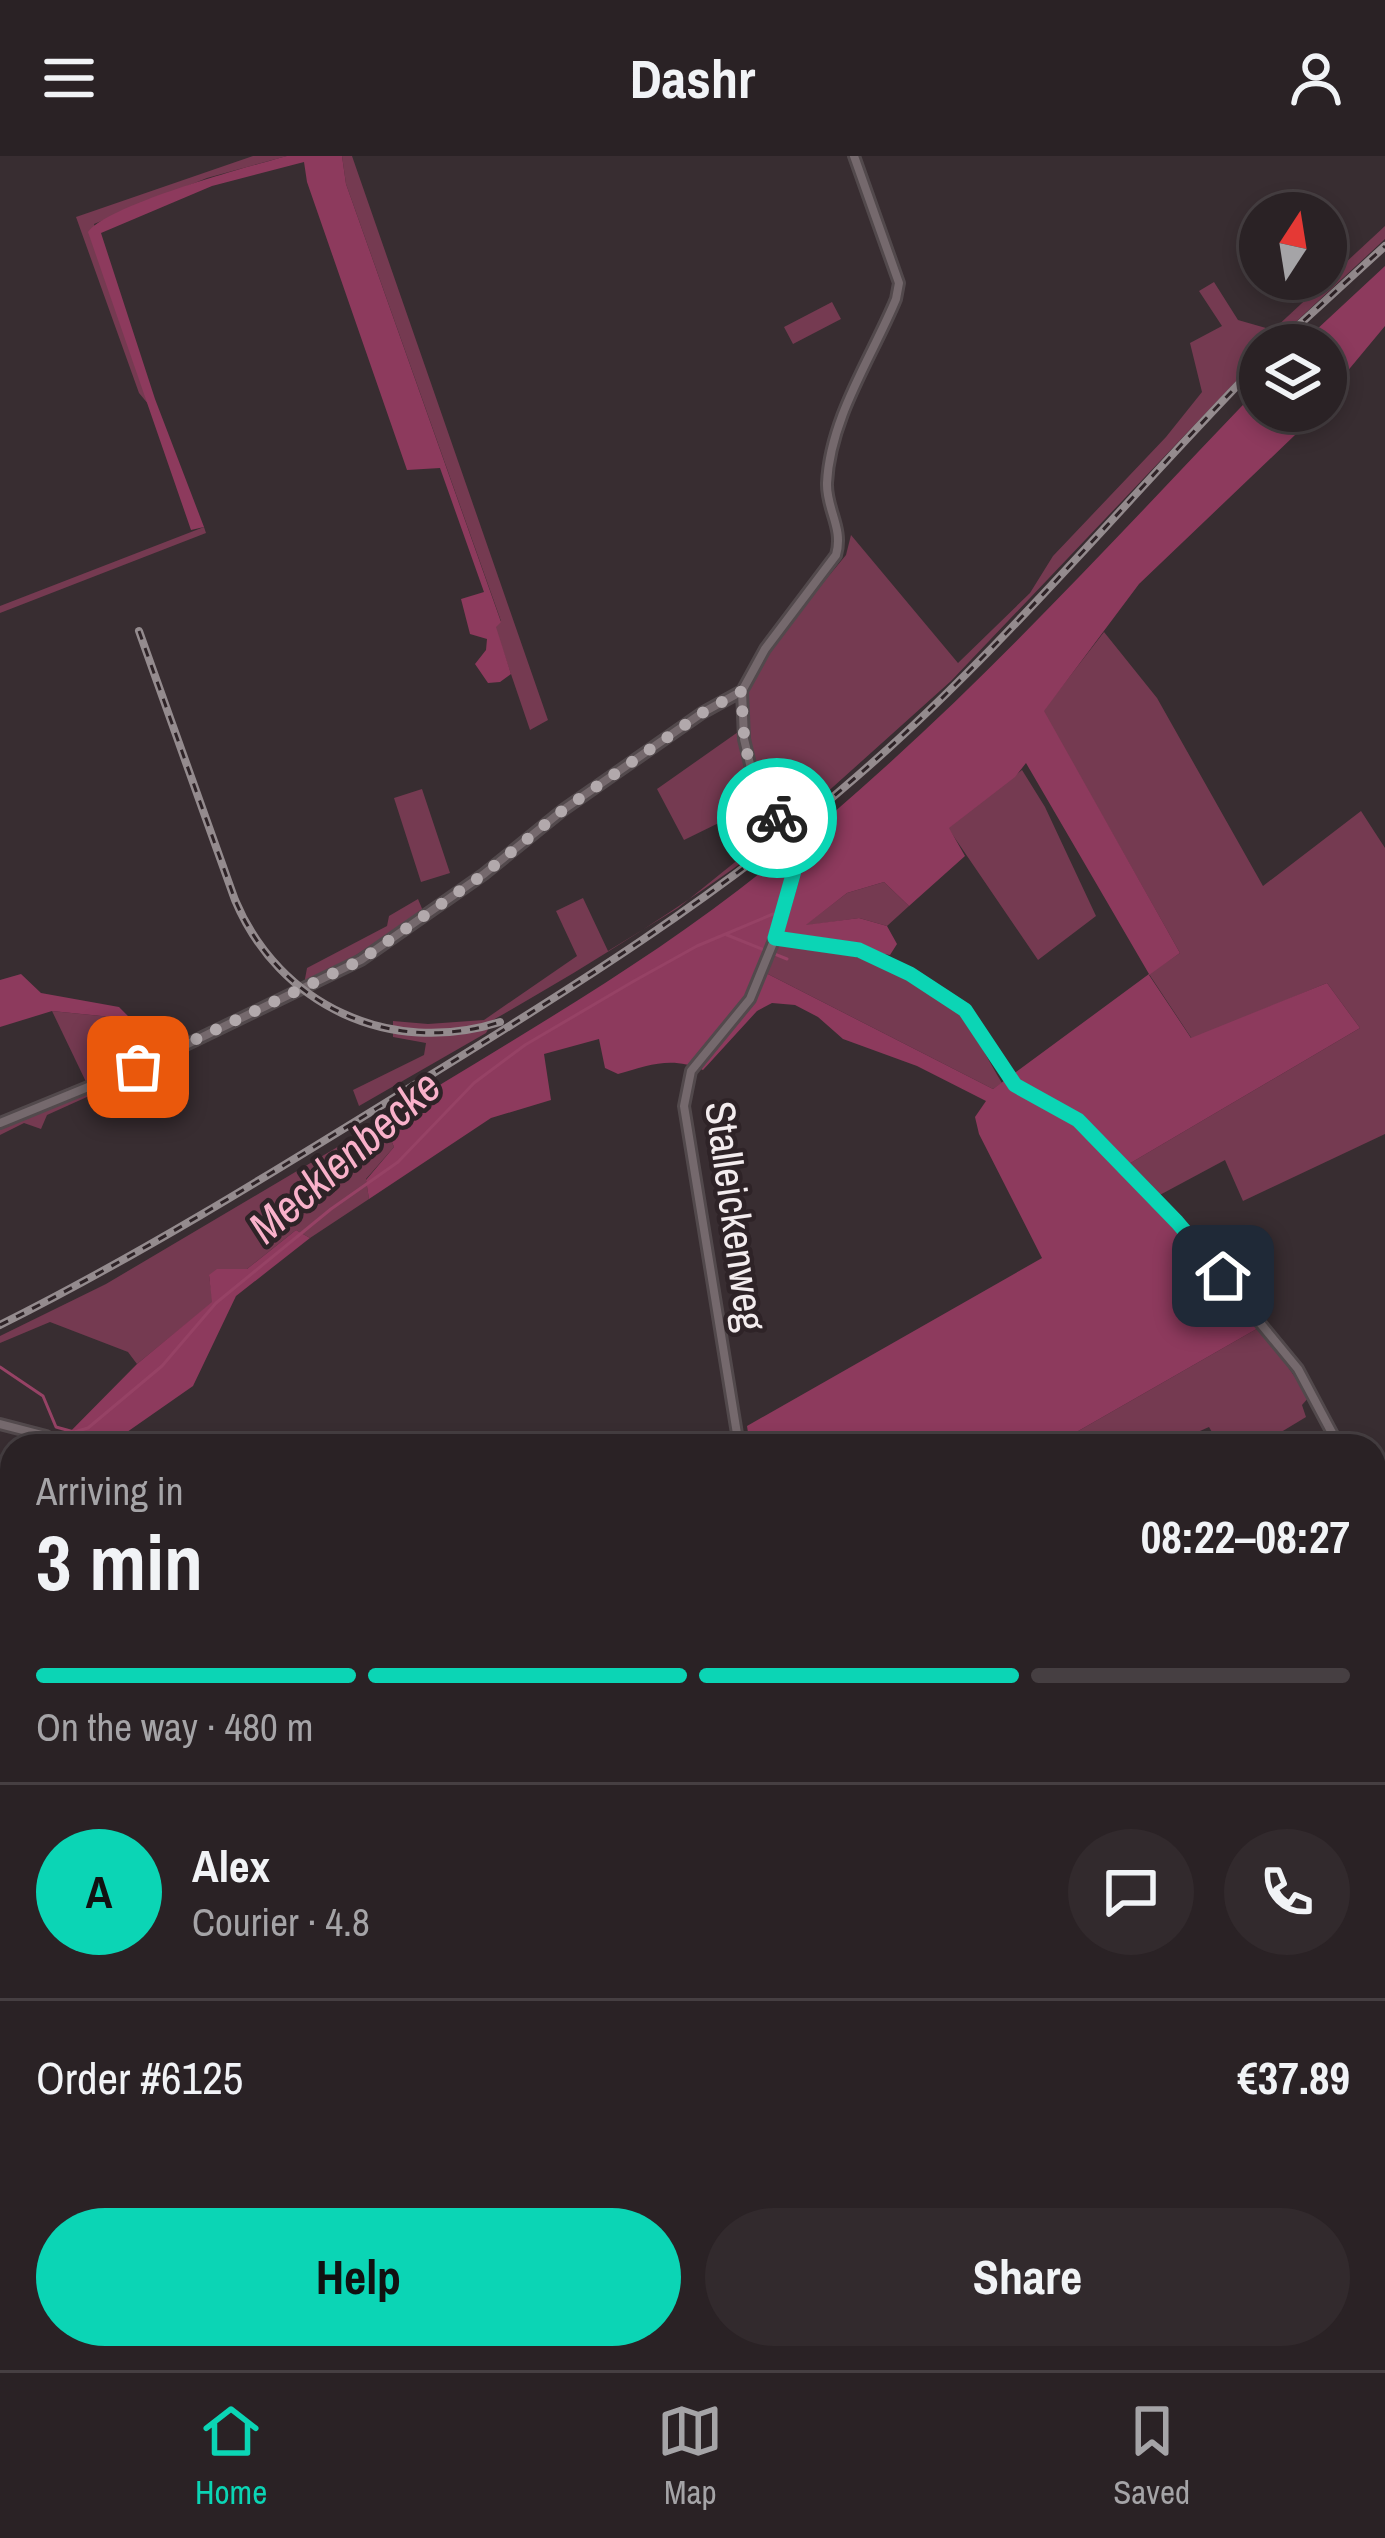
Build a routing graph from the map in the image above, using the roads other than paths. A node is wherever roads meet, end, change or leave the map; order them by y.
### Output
1 (854, 156) edge
2 (742, 691) junction
3 (773, 942) junction
4 (0, 1124) edge
5 (0, 1424) edge
6 (38, 1434) edge
7 (737, 1434) edge
8 (1333, 1434) edge

1 - 2 street
2 - 3 street, Stalleickenweg
2 - 4 street
3 - 7 street, Stalleickenweg
3 - 8 street
5 - 6 street

